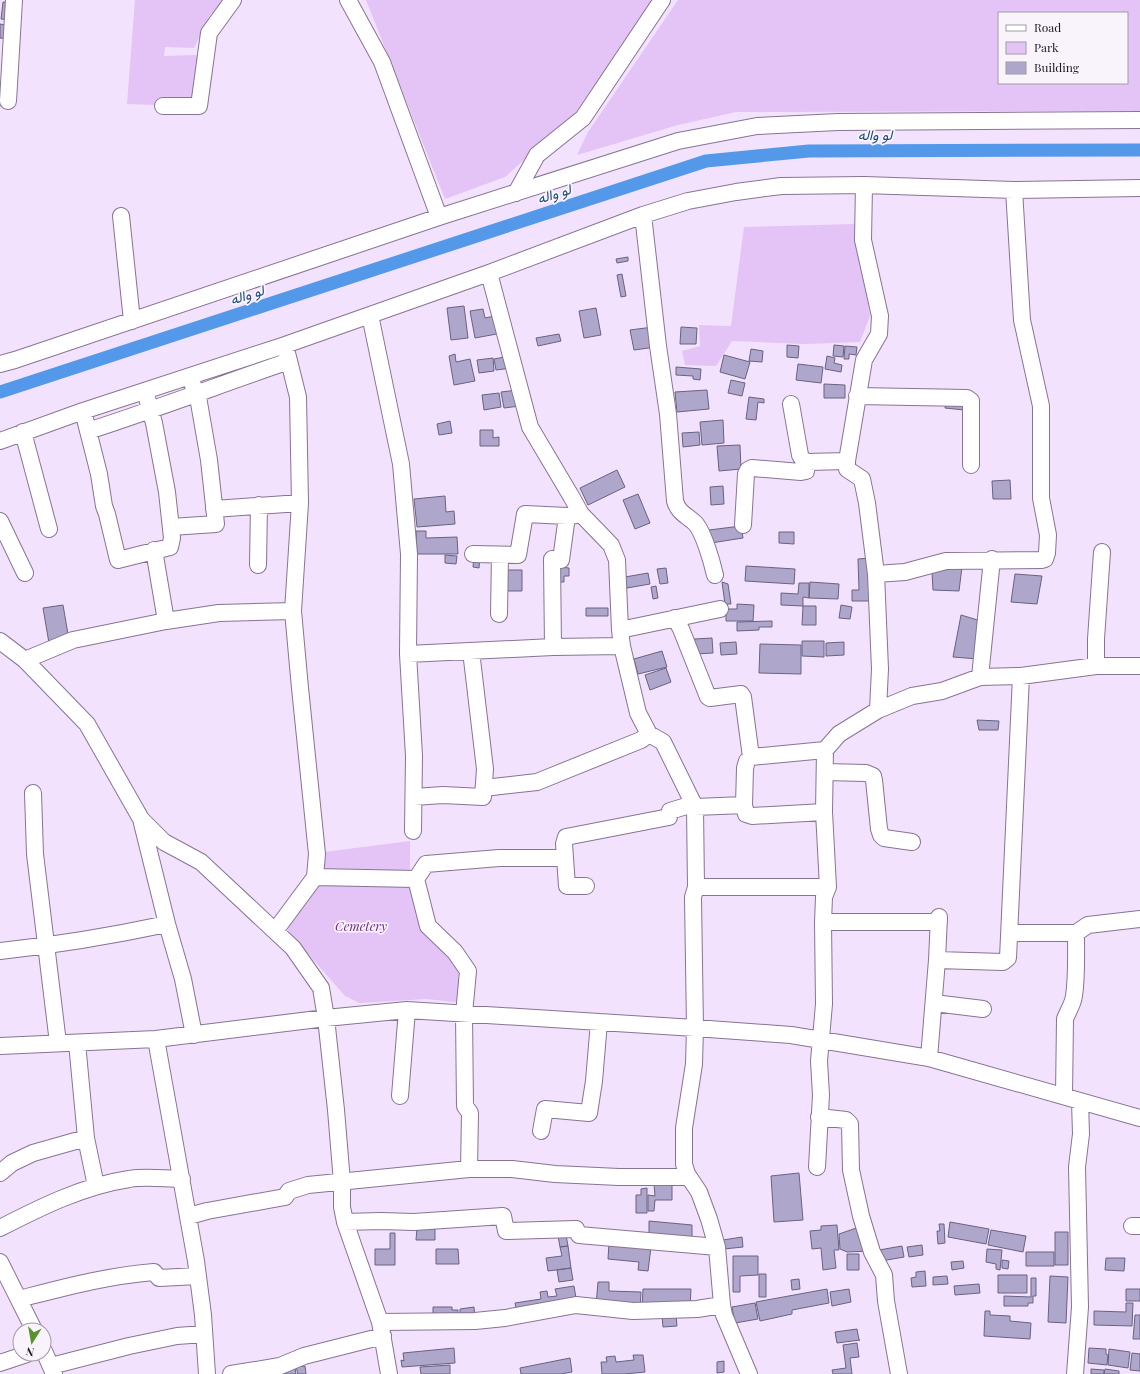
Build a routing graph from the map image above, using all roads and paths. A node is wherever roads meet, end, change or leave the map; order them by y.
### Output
1 (14, 0) edge
2 (233, 0) edge
3 (348, 0) edge
4 (662, 0) edge
5 (8, 102) dead end
6 (163, 106) dead end
7 (1140, 120) edge
8 (864, 184) junction
9 (1140, 188) edge
10 (1014, 190) junction
11 (516, 192) junction
12 (643, 215) junction
13 (121, 216) dead end
14 (438, 217) junction
15 (489, 273) junction
16 (370, 315) junction
17 (132, 320) junction
18 (286, 345) junction
19 (289, 361) junction
20 (0, 364) edge
21 (189, 376) junction
22 (146, 391) junction
23 (196, 393) junction
24 (857, 396) junction
25 (791, 404) dead end
26 (83, 411) junction
27 (150, 411) junction
28 (88, 431) junction
29 (23, 432) junction
30 (0, 441) edge
31 (847, 461) junction
32 (807, 462) junction
33 (971, 465) dead end
34 (300, 503) junction
35 (259, 505) junction
36 (214, 509) junction
37 (574, 515) junction
38 (0, 521) edge
39 (743, 525) dead end
40 (171, 527) junction
41 (49, 529) dead end
42 (154, 550) junction
43 (1102, 552) dead end
44 (473, 554) dead end
45 (500, 555) junction
46 (992, 559) junction
47 (258, 565) dead end
48 (25, 573) dead end
49 (876, 574) junction
50 (715, 575) dead end
51 (720, 608) dead end
52 (293, 611) junction
53 (499, 614) dead end
54 (675, 618) junction
55 (166, 621) junction
56 (621, 638) junction
57 (0, 641) edge
58 (553, 647) junction
59 (471, 651) junction
60 (408, 654) junction
61 (25, 660) junction
62 (1096, 666) junction
63 (1140, 666) edge
64 (1021, 676) junction
65 (980, 677) junction
66 (878, 710) junction
67 (649, 734) junction
68 (825, 750) junction
69 (751, 757) junction
70 (825, 772) junction
71 (484, 788) junction
72 (33, 793) dead end
73 (414, 797) junction
74 (744, 804) junction
75 (694, 805) junction
76 (824, 812) junction
77 (141, 819) junction
78 (413, 831) dead end
79 (912, 842) dead end
80 (565, 858) junction
81 (315, 877) junction
82 (416, 879) junction
83 (586, 886) dead end
84 (696, 887) junction
85 (828, 887) junction
86 (1140, 919) edge
87 (823, 922) junction
88 (167, 924) junction
89 (275, 931) junction
90 (1009, 933) junction
91 (1076, 933) junction
92 (45, 946) junction
93 (0, 951) edge
94 (937, 960) junction
95 (934, 1003) junction
96 (983, 1008) dead end
97 (407, 1010) junction
98 (464, 1014) junction
99 (326, 1018) junction
100 (599, 1022) junction
101 (695, 1028) junction
102 (194, 1035) junction
103 (156, 1039) junction
104 (821, 1039) junction
105 (58, 1043) junction
106 (76, 1043) junction
107 (0, 1046) edge
108 (929, 1058) junction
109 (400, 1096) dead end
110 (1064, 1096) junction
111 (1080, 1101) junction
112 (819, 1117) junction
113 (1140, 1118) edge
114 (541, 1131) dead end
115 (86, 1138) junction
116 (817, 1167) dead end
117 (468, 1169) junction
118 (1, 1171) edge
119 (688, 1177) junction
120 (182, 1179) junction
121 (342, 1182) junction
122 (96, 1186) junction
123 (189, 1216) junction
124 (345, 1222) junction
125 (0, 1228) edge
126 (717, 1248) junction
127 (0, 1262) edge
128 (198, 1276) junction
129 (19, 1299) junction
130 (722, 1305) junction
131 (30, 1322) edge
132 (381, 1329) junction
133 (204, 1334) junction
134 (12, 1360) edge
135 (0, 1364) edge
136 (50, 1364) edge
137 (207, 1374) edge
138 (231, 1374) edge
139 (389, 1374) edge
140 (749, 1374) edge
141 (899, 1374) edge
142 (1076, 1374) edge

1 - 5 street
2 - 6 street
3 - 14 street
4 - 11 street
7 - 11 street
8 - 10 street
8 - 12 street
8 - 24 street
9 - 10 street
10 - 46 street
11 - 14 street
12 - 15 street
12 - 50 street
13 - 17 street
14 - 17 street
15 - 16 street
15 - 37 street
16 - 18 street
16 - 60 street
17 - 20 street
18 - 19 street
18 - 21 street
19 - 23 street
19 - 34 street
21 - 22 street
21 - 23 street
22 - 26 street
22 - 27 street
23 - 27 street
23 - 36 street
24 - 31 street
24 - 33 street
25 - 32 street
26 - 28 street
26 - 29 street
27 - 28 street
27 - 40 street
28 - 42 street
29 - 30 street
29 - 41 street
31 - 32 street
31 - 49 street
32 - 39 street
34 - 35 street
34 - 52 street
35 - 36 street
35 - 47 street
36 - 40 street
37 - 45 street
37 - 56 street
37 - 58 street
38 - 48 street
40 - 42 street
42 - 55 street
43 - 62 street
44 - 45 street
45 - 53 street
46 - 49 street
46 - 65 street
49 - 66 street
51 - 54 street
52 - 55 street
52 - 81 street
54 - 56 street
54 - 69 street
55 - 61 street
56 - 58 street
56 - 67 street
57 - 61 street
58 - 59 street
59 - 60 street
59 - 71 street
60 - 73 street
61 - 77 street
62 - 63 street
62 - 64 street
64 - 65 street
64 - 90 street
65 - 66 street
66 - 68 street
67 - 71 street
67 - 75 street
68 - 69 street
68 - 70 street
69 - 74 street
70 - 76 street
70 - 79 street
71 - 73 street
72 - 92 street
73 - 78 street
74 - 75 street
74 - 76 street
75 - 80 street
75 - 84 street
76 - 85 street
77 - 88 street
77 - 89 street
80 - 82 street
80 - 83 street
81 - 82 street
81 - 89 street
82 - 98 street
84 - 85 street
84 - 101 street
85 - 87 street
86 - 91 street
87 - 94 street
87 - 104 street
88 - 92 street
88 - 102 street
89 - 99 street
90 - 91 street
90 - 94 street
91 - 110 street
92 - 93 street
92 - 105 street
94 - 95 street
95 - 96 street
95 - 108 street
97 - 98 street
97 - 99 street
97 - 109 street
98 - 100 street
98 - 117 street
99 - 102 street
99 - 121 street
100 - 101 street
100 - 114 street
101 - 104 street
101 - 119 street
102 - 103 street
103 - 106 street
103 - 120 street
104 - 108 street
104 - 112 street
105 - 106 street
105 - 107 street
106 - 115 street
108 - 110 street
110 - 111 street
111 - 113 street
111 - 142 street
112 - 116 street
112 - 141 street
115 - 118 street
115 - 122 street
117 - 119 street
117 - 121 street
119 - 126 street
120 - 122 street
120 - 123 street
121 - 123 street
121 - 124 street
122 - 125 street
123 - 128 street
124 - 126 street
124 - 132 street
126 - 130 street
127 - 129 street
128 - 129 street
128 - 133 street
129 - 131 street
130 - 132 street
130 - 140 street
132 - 138 street
132 - 139 street
133 - 136 street
133 - 137 street
134 - 135 street

